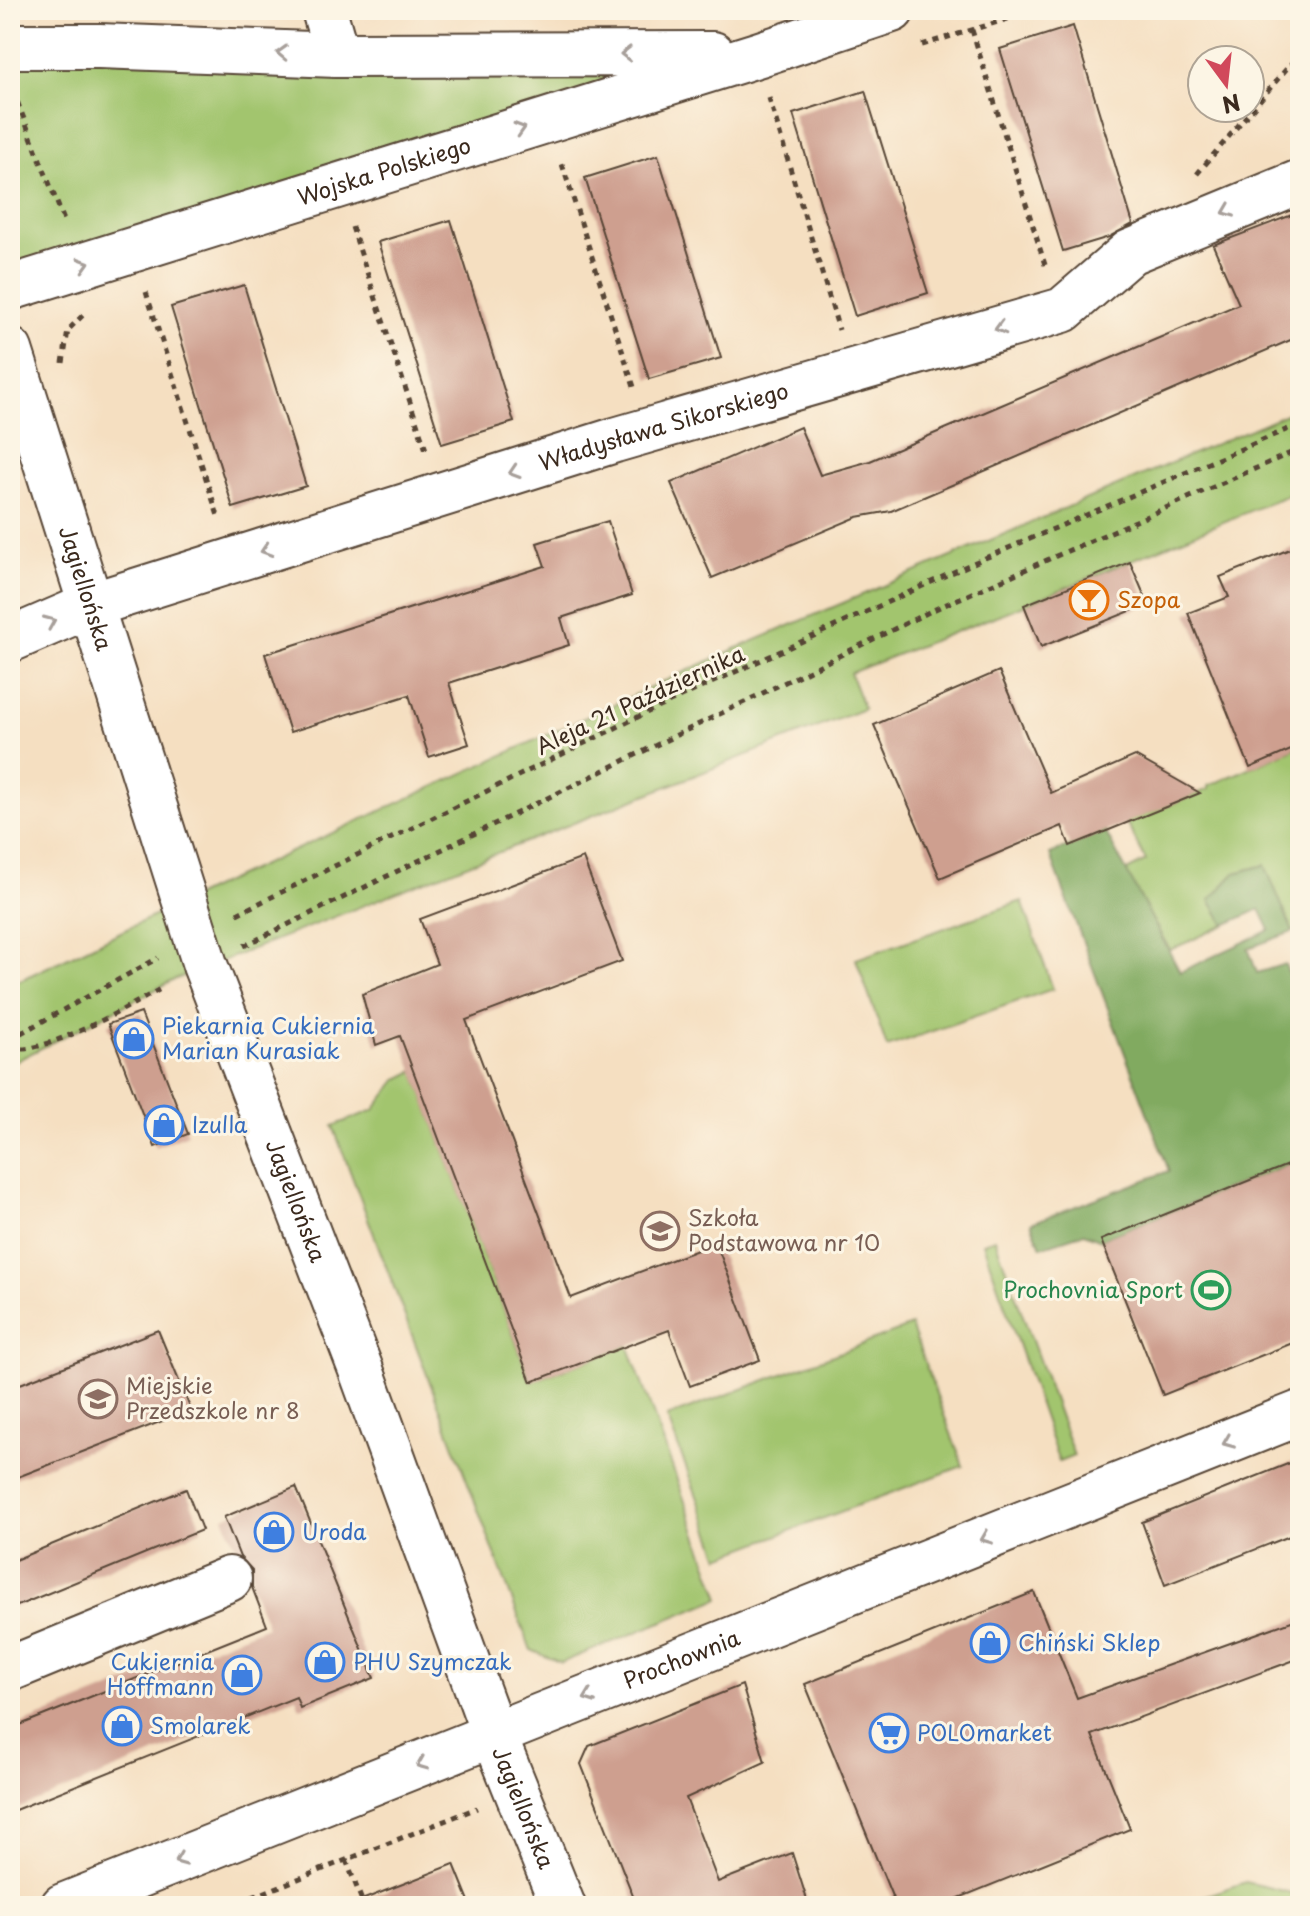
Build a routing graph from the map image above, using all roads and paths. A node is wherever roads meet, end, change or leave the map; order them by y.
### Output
1 (324, 10) edge
2 (892, 10) edge
3 (94, 28) edge
4 (972, 30) dead end
5 (10, 46) edge
6 (1300, 53) edge
7 (337, 55) junction
8 (764, 73) junction
9 (10, 82) edge
10 (560, 157) dead end
11 (1190, 182) dead end
12 (1300, 182) edge
13 (350, 222) dead end
14 (82, 265) junction
15 (1049, 277) dead end
16 (143, 284) dead end
17 (10, 288) edge
18 (89, 308) dead end
19 (842, 338) dead end
20 (10, 350) edge
21 (67, 376) dead end
22 (638, 399) dead end
23 (1300, 424) edge
24 (1300, 449) edge
25 (430, 461) dead end
26 (221, 524) dead end
27 (91, 605) junction
28 (10, 640) edge
29 (200, 951) junction
30 (10, 1039) edge
31 (10, 1048) edge
32 (1300, 1413) edge
33 (229, 1579) dead end
34 (10, 1669) edge
35 (494, 1735) junction
36 (518, 1791) junction
37 (346, 1860) junction
38 (63, 1906) edge
39 (230, 1906) edge
40 (364, 1906) edge
41 (563, 1906) edge

1 - 7 street
2 - 8 street, Wojska Polskiego
3 - 5 street, Wojska Polskiego
7 -> 3 street, Wojska Polskiego
4 - 15 path
6 - 11 path
8 -> 7 street, Wojska Polskiego
14 -> 8 street, Wojska Polskiego
8 - 19 path
9 - 14 path
10 - 22 path
12 -> 27 street, Władysława Sikorskiego
13 - 25 path
14 - 17 street, Wojska Polskiego
16 - 26 path
18 - 21 path
20 - 27 street, Jagiellońska
23 - 29 path, Aleja 21 Października
24 - 29 path, Aleja 21 Października
28 -> 27 street, Władysława Sikorskiego
27 - 29 street, Jagiellońska
29 - 30 path, Aleja 21 Października
29 - 31 path, Aleja 21 Października
29 - 35 street, Jagiellońska
32 -> 35 street, Prochownia
33 - 34 street
35 - 36 street, Jagiellońska
35 -> 38 street, Prochownia
36 - 37 path
36 - 41 street, Jagiellońska
37 - 39 path
37 - 40 path

